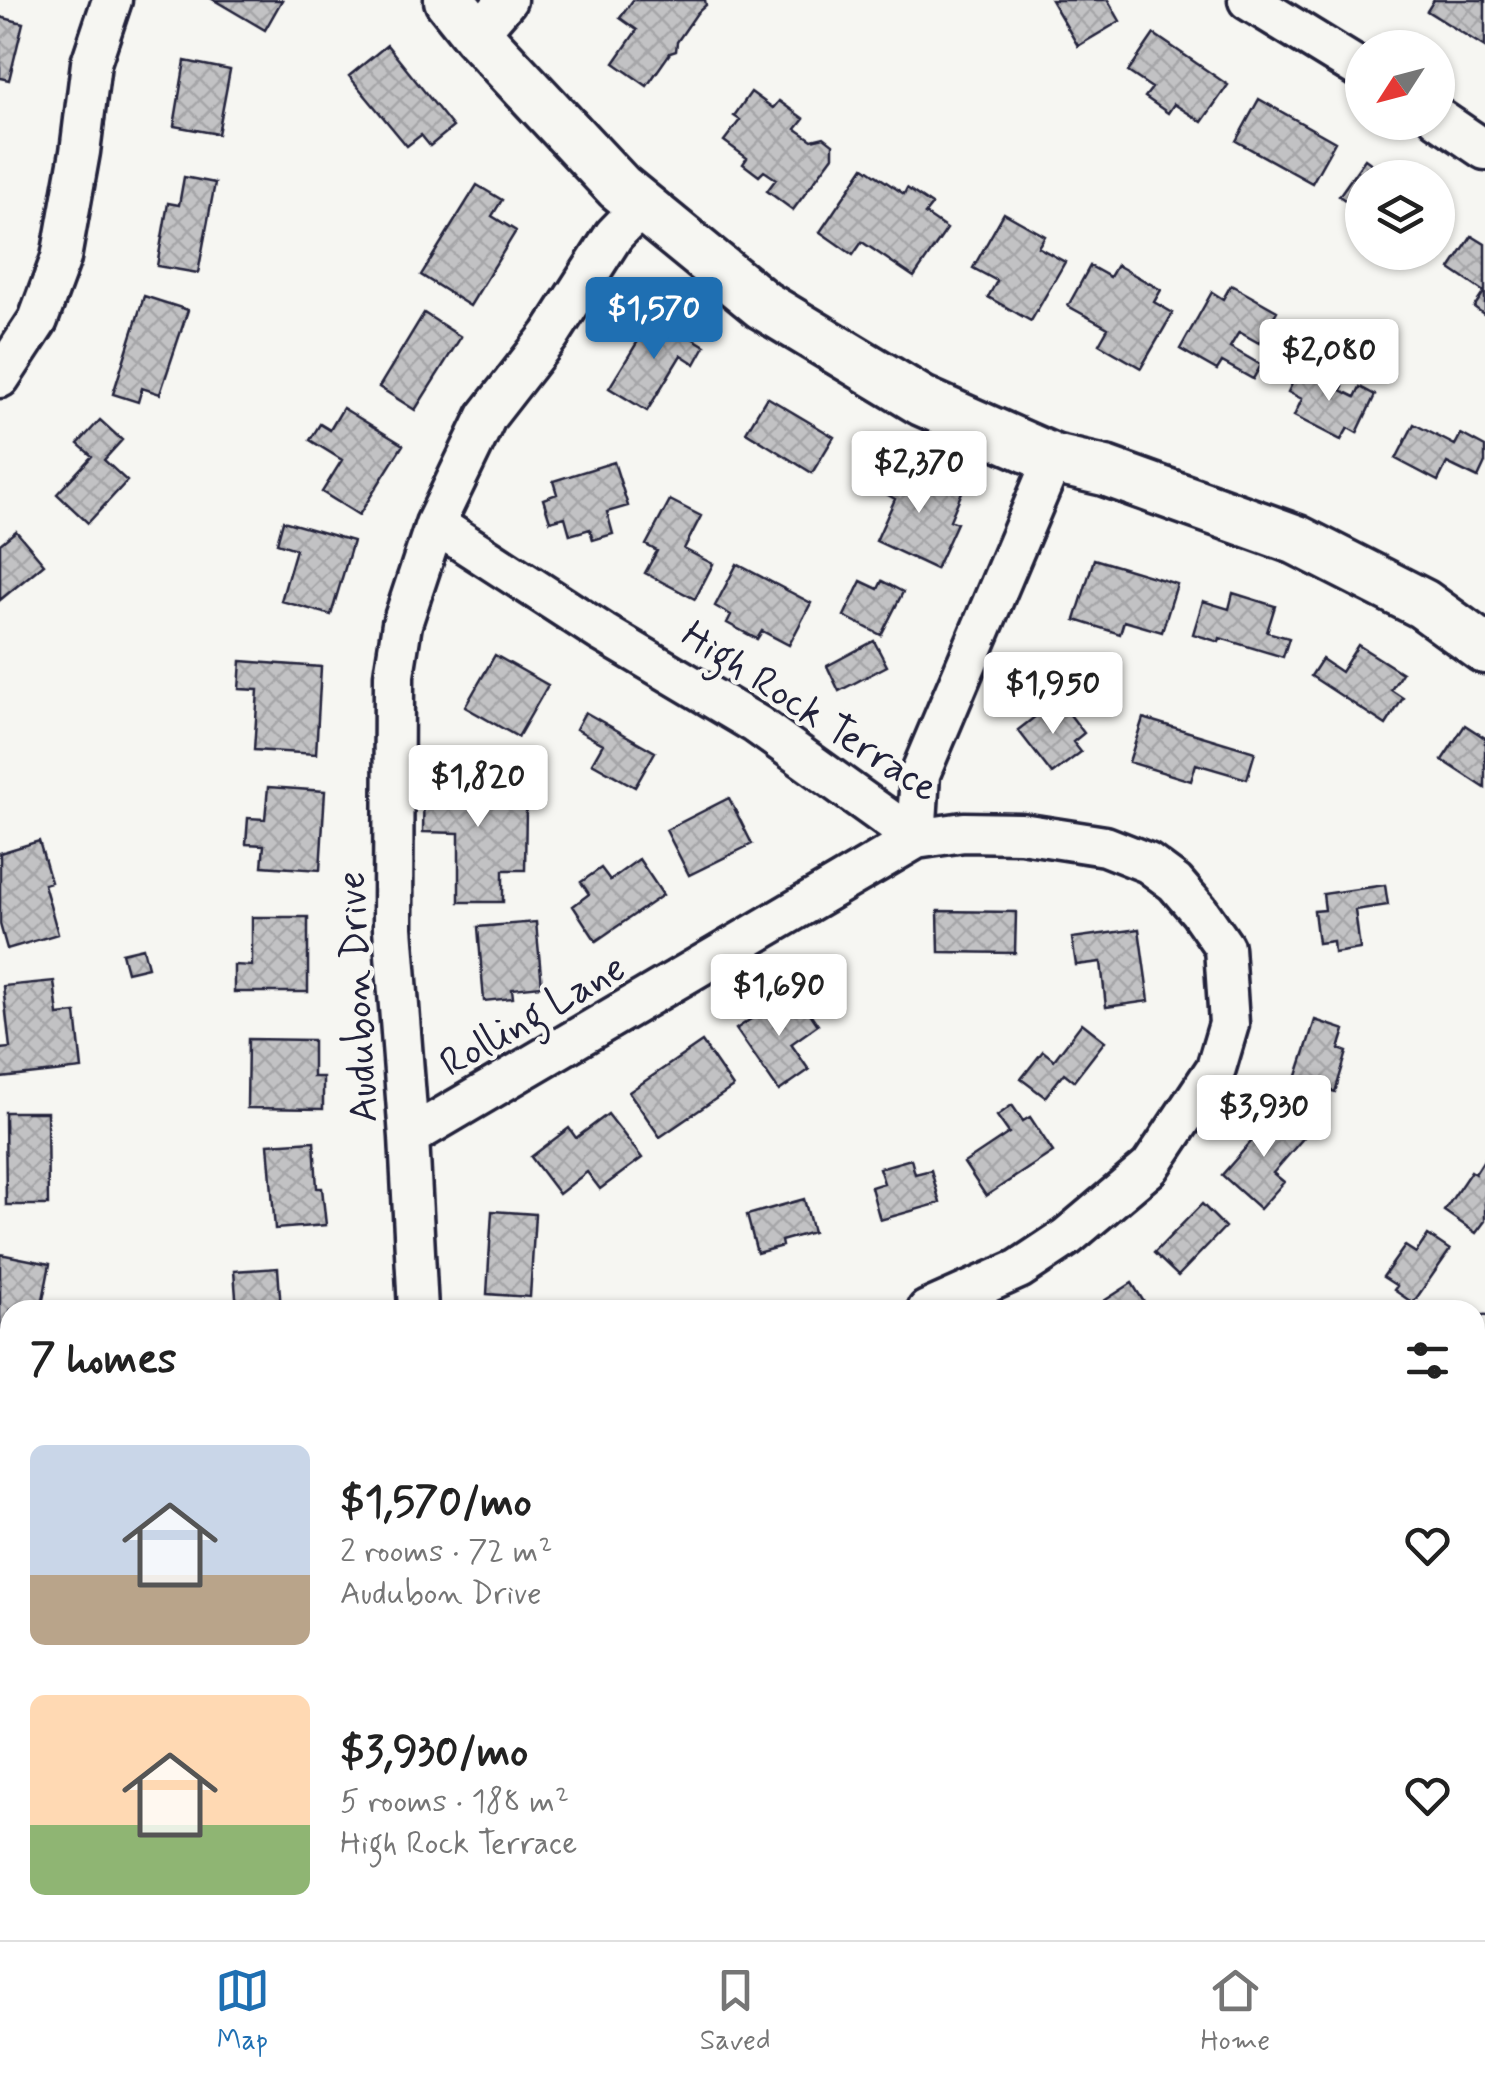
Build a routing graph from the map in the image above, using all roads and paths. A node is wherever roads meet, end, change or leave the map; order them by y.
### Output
1 (112, 0) edge
2 (1248, 0) edge
3 (478, 12) edge
4 (1345, 60) edge
5 (1455, 130) edge
6 (1485, 150) edge
7 (641, 207) junction
8 (0, 378) edge
9 (1053, 459) junction
10 (435, 524) junction
11 (1485, 649) edge
12 (916, 840) junction
13 (409, 1136) junction
14 (417, 1300) edge
15 (949, 1300) edge

1 - 8 street
2 - 4 street
3 - 7 main road
5 - 6 street
7 - 9 main road
7 - 10 street, Audubon Drive
9 - 11 main road
9 - 12 street
10 - 12 street, High Rock Terrace
10 - 13 street, Audubon Drive
12 - 13 street, Rolling Lane
12 - 15 street, High Rock Terrace
13 - 14 street, Audubon Drive

